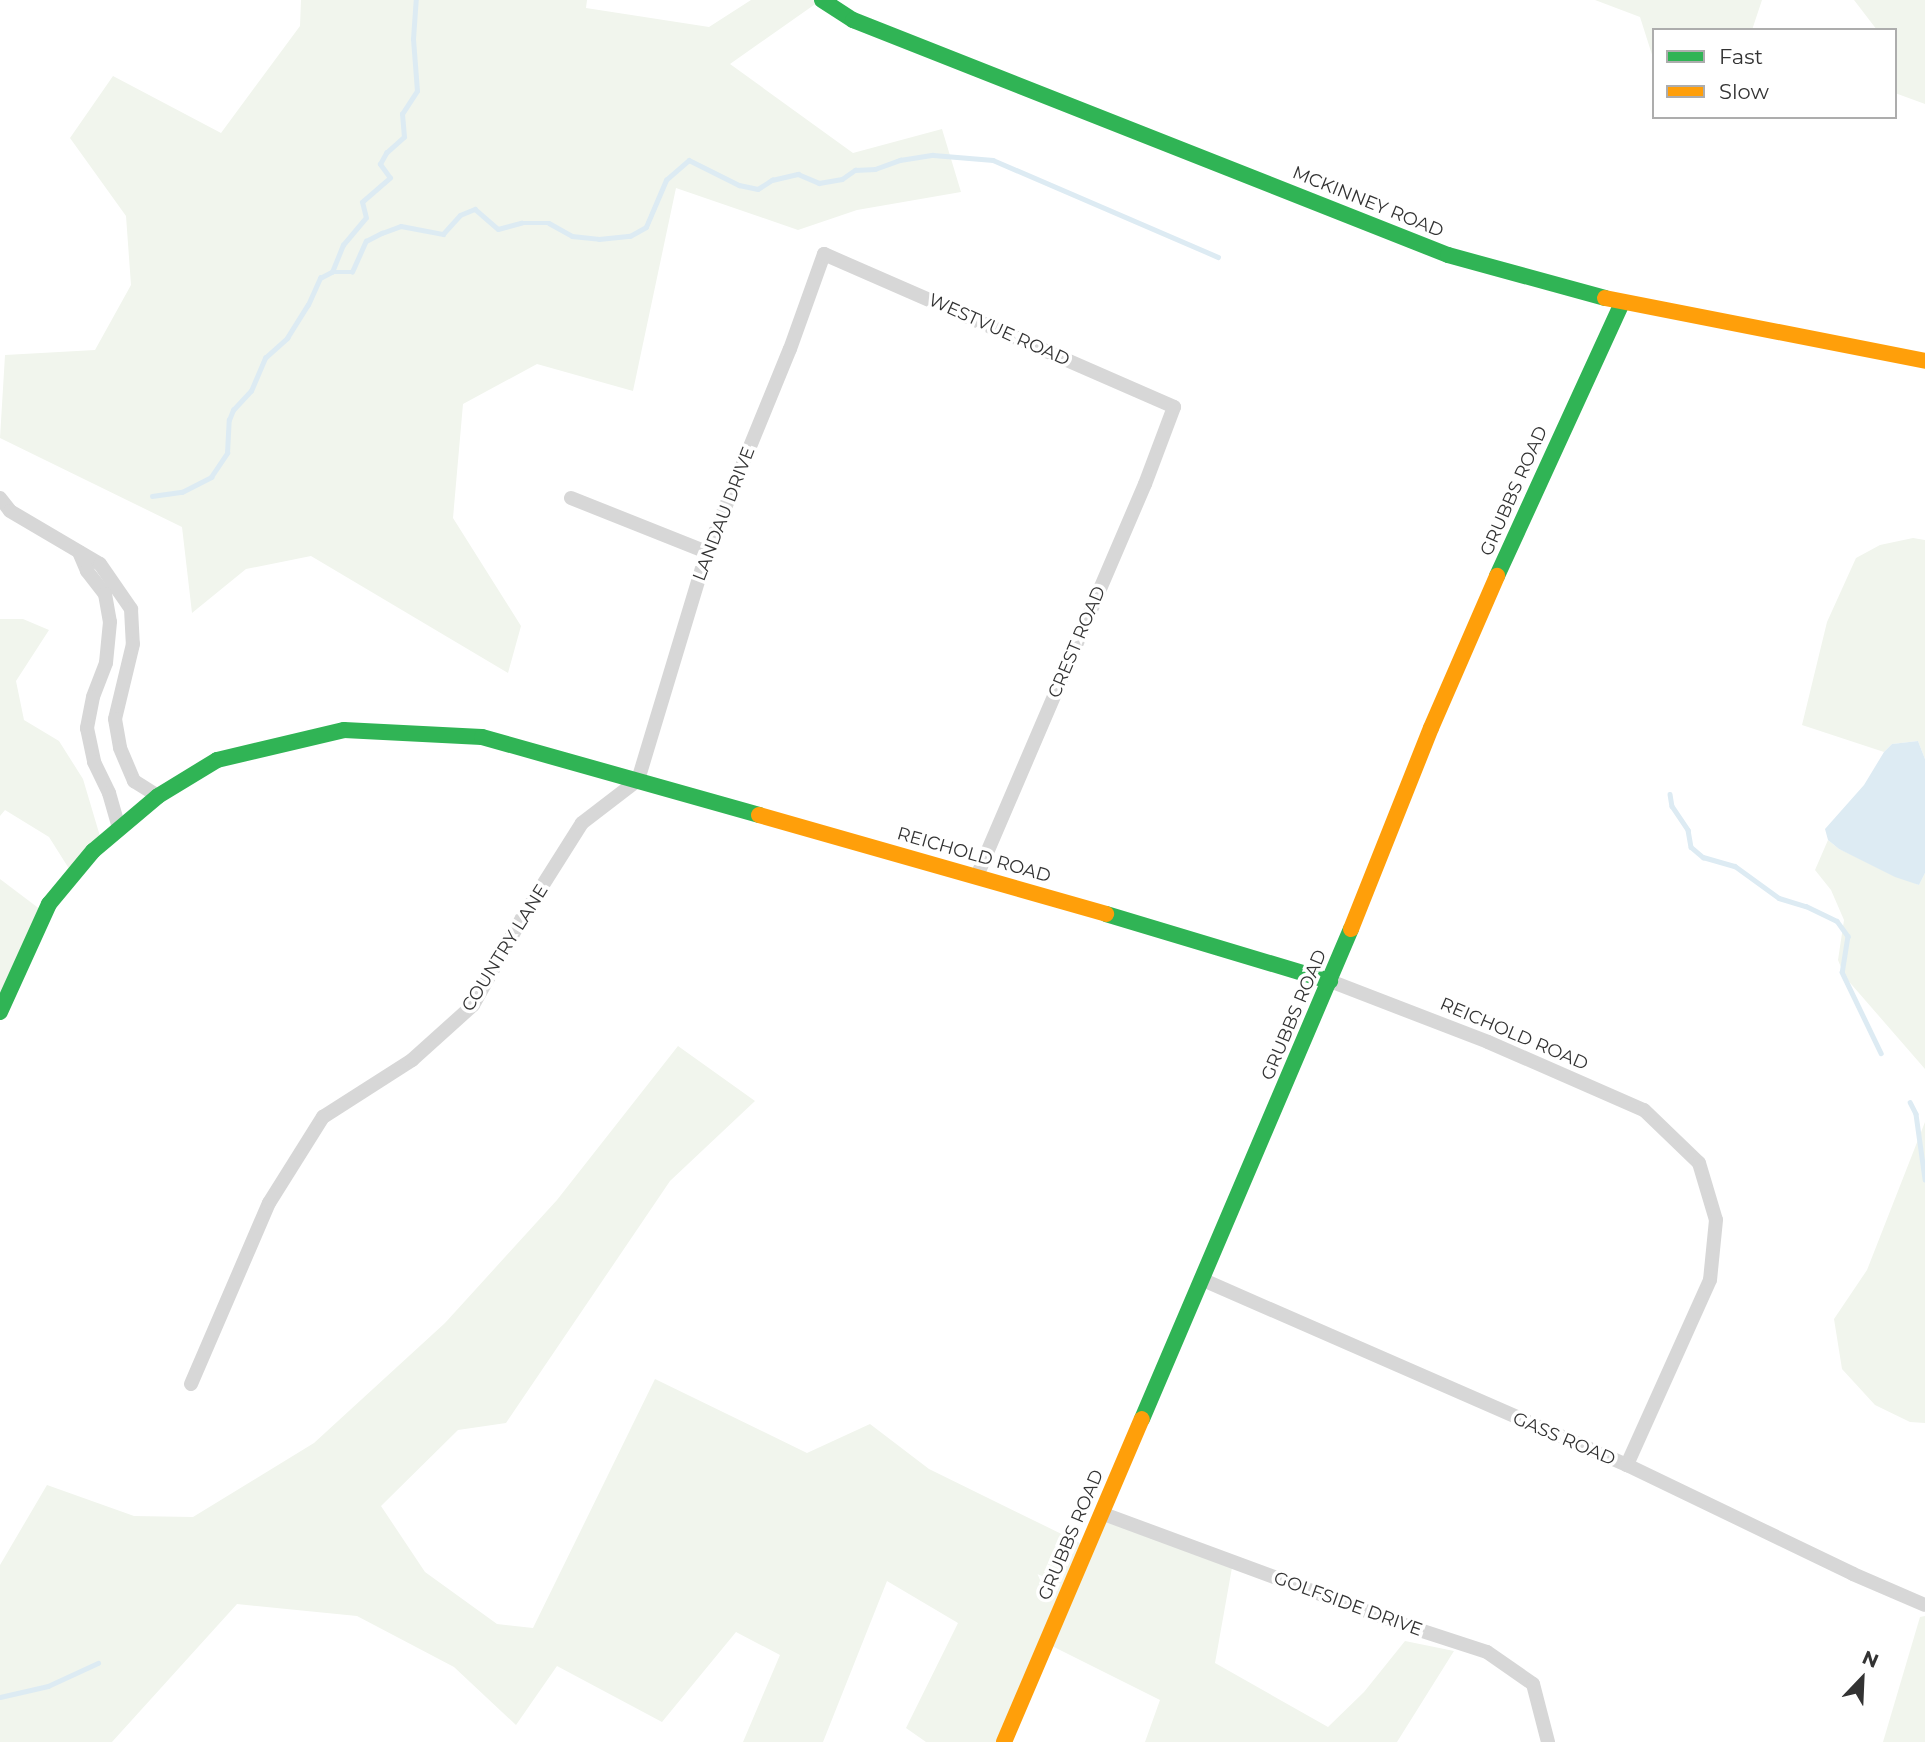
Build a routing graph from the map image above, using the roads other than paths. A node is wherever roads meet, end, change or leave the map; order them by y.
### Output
1 (822, 0) edge
2 (824, 254) joint
3 (1622, 303) junction
4 (1925, 361) edge
5 (1174, 407) joint
6 (0, 498) edge
7 (571, 498) dead end
8 (79, 552) junction
9 (707, 552) junction
10 (638, 780) junction
11 (158, 796) junction
12 (119, 829) junction
13 (977, 876) junction
14 (1330, 981) junction
15 (0, 1012) edge
16 (1201, 1279) junction
17 (191, 1384) dead end
18 (1627, 1465) junction
19 (1101, 1513) junction
20 (1925, 1605) edge
21 (1004, 1742) edge
22 (1548, 1742) edge

1 - 3 street, MCKINNEY ROAD
2 - 5 street, WESTVUE ROAD
2 - 9 street, LANDAU DRIVE
3 - 4 street, MCKINNEY ROAD
3 - 14 street, GRUBBS ROAD
5 - 13 street, CREST ROAD
6 - 8 street
7 - 9 street
8 - 11 street
8 - 12 street
9 - 10 street, LANDAU DRIVE
10 - 11 street, REICHOLD ROAD
10 - 13 street, REICHOLD ROAD
10 - 17 street, COUNTRY LANE
11 - 12 street, REICHOLD ROAD
12 - 15 street, REICHOLD ROAD
13 - 14 street, REICHOLD ROAD
14 - 16 street, GRUBBS ROAD
14 - 18 street, REICHOLD ROAD
16 - 18 street, GASS ROAD
16 - 19 street, GRUBBS ROAD
18 - 20 street, GASS ROAD
19 - 21 street, GRUBBS ROAD
19 - 22 street, GOLFSIDE DRIVE

